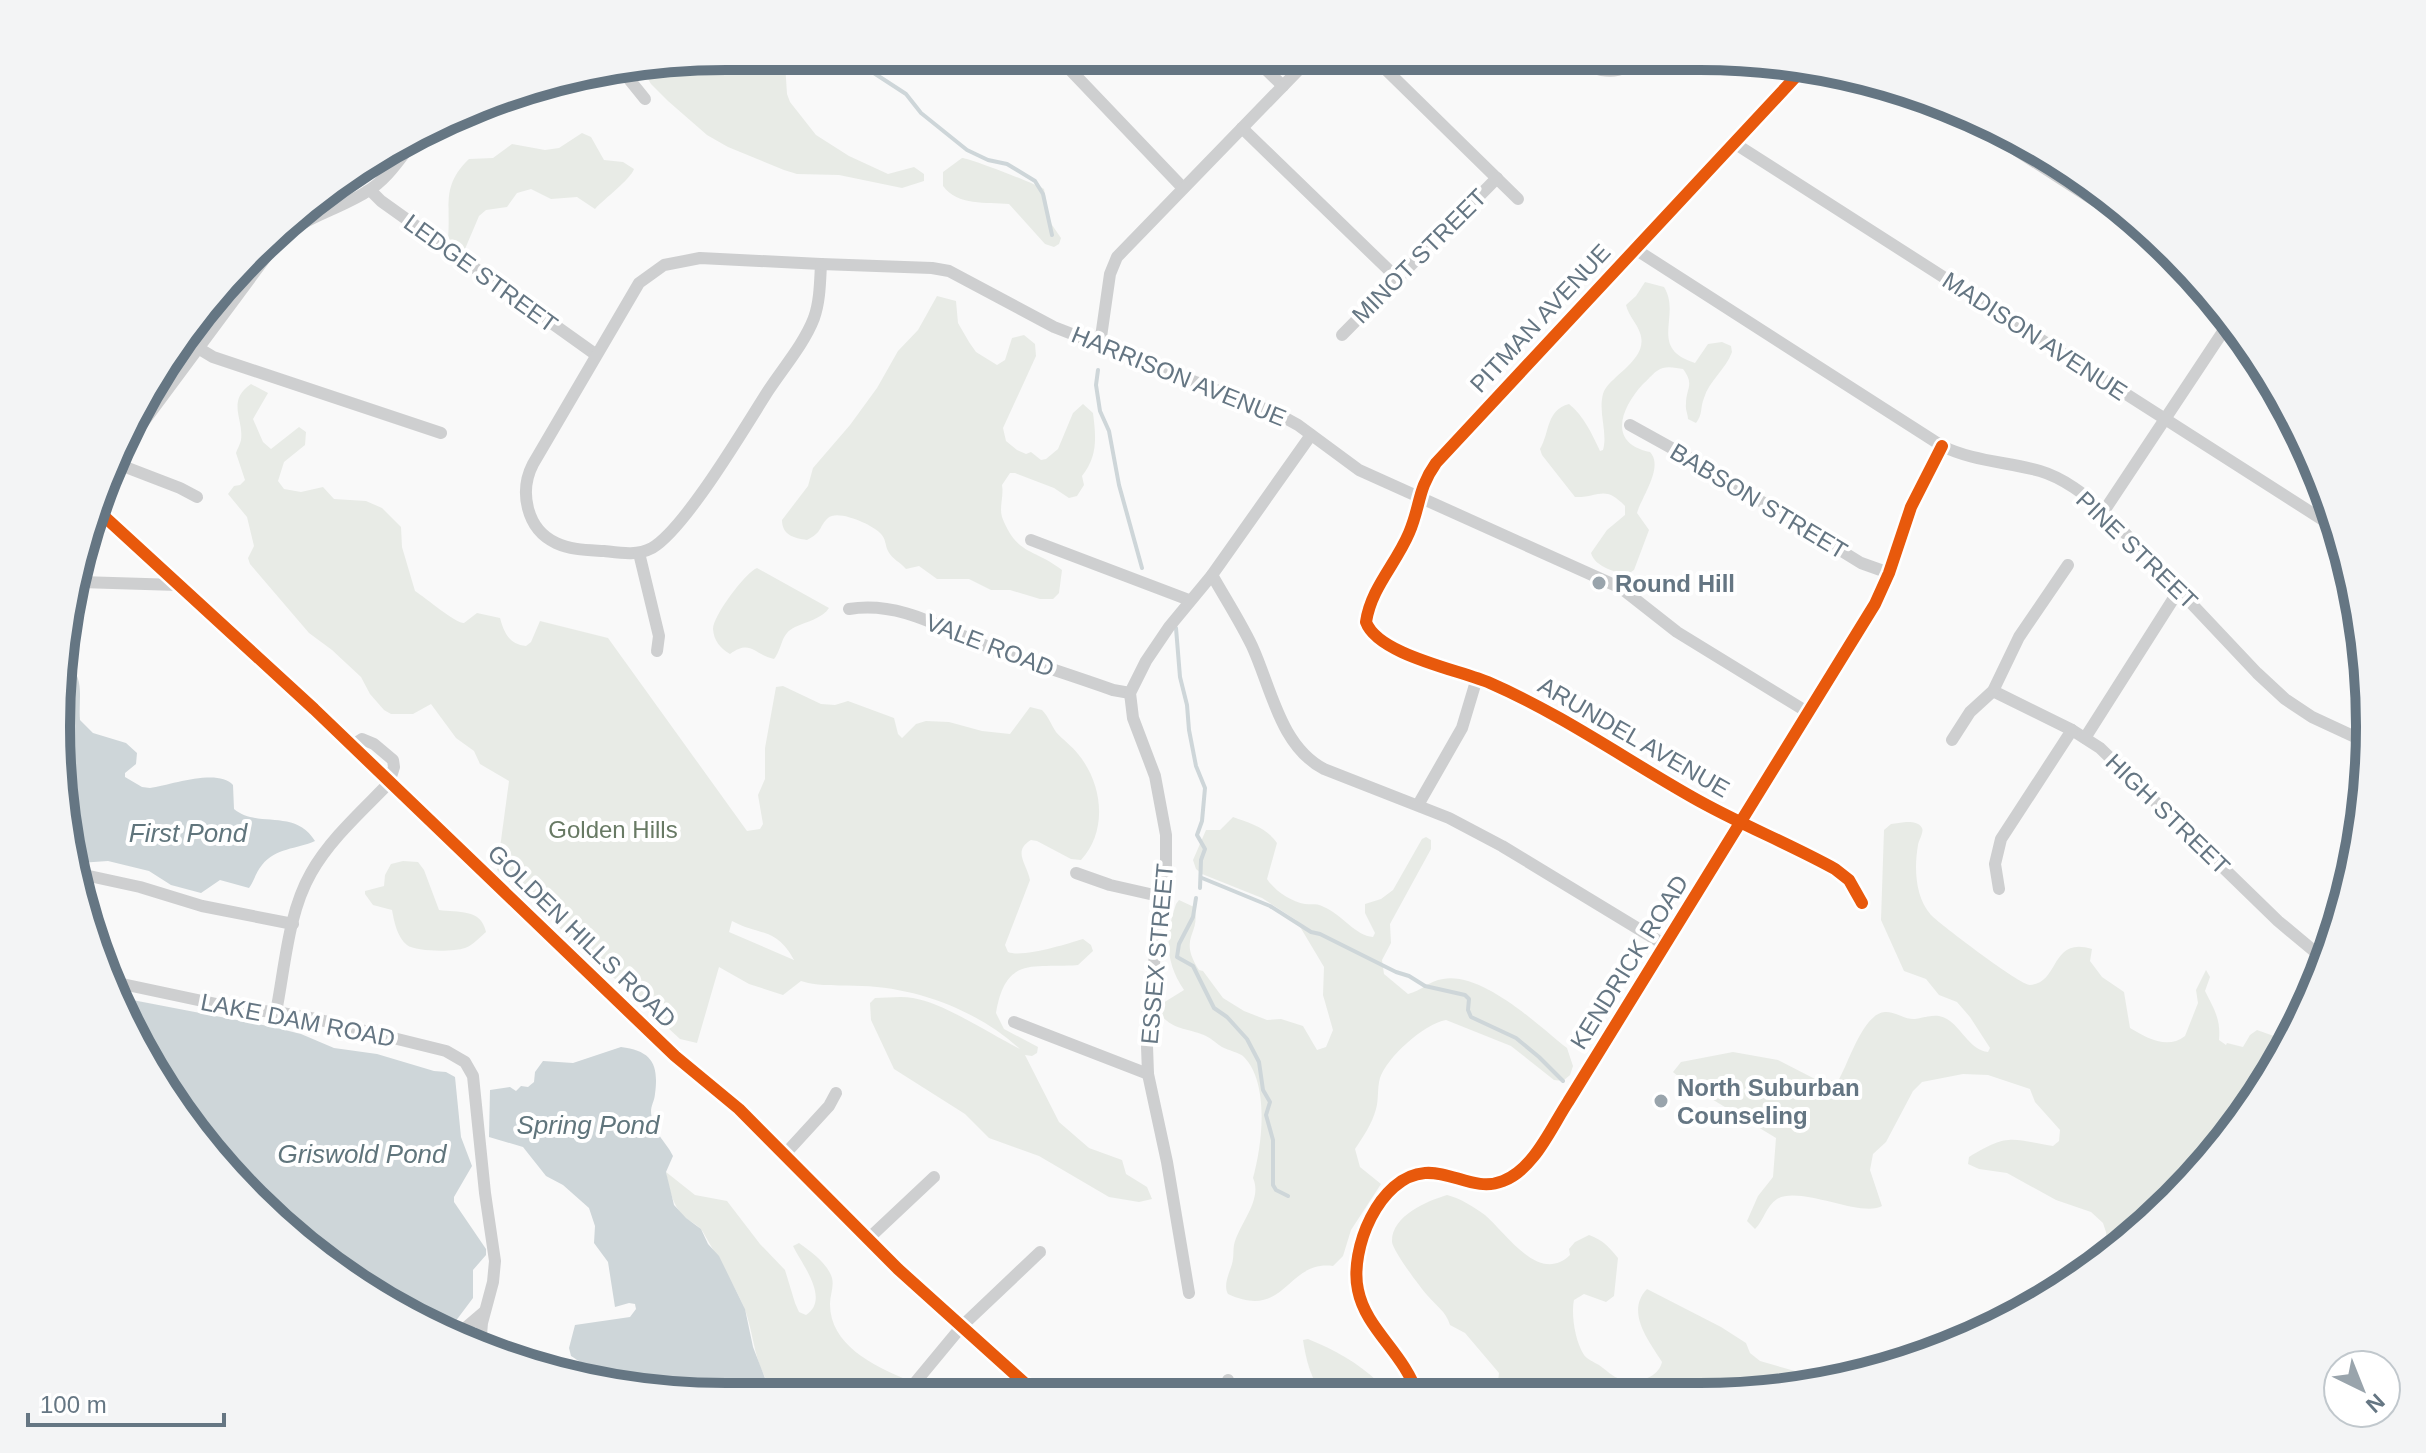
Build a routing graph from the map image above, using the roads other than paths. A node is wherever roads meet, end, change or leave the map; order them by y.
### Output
1 (1070, 70) edge
2 (1266, 70) edge
3 (1298, 70) edge
4 (1386, 70) edge
5 (1600, 70) edge
6 (1625, 70) edge
7 (628, 78) edge
8 (1795, 78) edge
9 (1283, 86) junction
10 (645, 99) dead end
11 (1242, 128) junction
12 (1734, 143) junction
13 (402, 156) edge
14 (1497, 178) junction
15 (1183, 188) junction
16 (370, 190) junction
17 (1518, 199) dead end
18 (301, 227) edge
19 (1635, 249) junction
20 (265, 259) edge
21 (821, 264) junction
22 (1397, 278) junction
23 (2223, 331) edge
24 (1342, 335) dead end
25 (1100, 344) junction
26 (198, 348) junction
27 (595, 354) junction
28 (150, 413) edge
29 (2166, 420) junction
30 (1630, 425) dead end
31 (441, 433) dead end
32 (1311, 435) junction
33 (1942, 446) junction
34 (124, 466) edge
35 (1418, 495) junction
36 (197, 497) dead end
37 (2104, 511) junction
38 (104, 517) edge
39 (2322, 520) edge
40 (1031, 540) dead end
41 (639, 553) junction
42 (2068, 565) dead end
43 (1889, 573) junction
44 (1212, 575) junction
45 (86, 582) edge
46 (178, 585) junction
47 (2179, 590) junction
48 (1189, 600) junction
49 (849, 609) dead end
50 (1369, 629) joint
51 (657, 651) dead end
52 (1477, 678) junction
53 (1993, 691) junction
54 (1130, 693) junction
55 (1809, 713) junction
56 (2072, 730) junction
57 (2356, 737) edge
58 (2085, 738) junction
59 (1952, 740) dead end
60 (351, 746) junction
61 (389, 783) junction
62 (1418, 805) junction
63 (1740, 823) junction
64 (1076, 873) dead end
65 (88, 876) edge
66 (1999, 889) dead end
67 (1163, 897) junction
68 (1862, 903) dead end
69 (293, 924) junction
70 (1665, 945) junction
71 (2316, 952) edge
72 (123, 984) edge
73 (276, 1012) junction
74 (1014, 1022) dead end
75 (1148, 1074) junction
76 (836, 1093) dead end
77 (785, 1154) junction
78 (934, 1177) dead end
79 (868, 1239) junction
80 (1040, 1252) dead end
81 (1189, 1293) dead end
82 (484, 1312) junction
83 (962, 1326) junction
84 (465, 1328) edge
85 (481, 1335) edge
86 (1228, 1380) dead end
87 (915, 1383) edge
88 (1025, 1383) edge
89 (1229, 1383) edge
90 (1413, 1383) edge

1 - 15 street
2 - 9 street
3 - 9 street
4 - 14 street
5 - 6 street
7 - 10 street
8 - 12 street, PITMAN AVENUE
9 - 11 street
11 - 15 street
11 - 22 street
12 - 19 street, PITMAN AVENUE
12 - 29 street, MADISON AVENUE
13 - 16 street
14 - 17 street
14 - 22 street, MINOT STREET
15 - 25 street
16 - 18 street
16 - 27 street, LEDGE STREET
19 - 33 street, PINE STREET
19 - 35 street, PITMAN AVENUE
20 - 26 street
21 - 25 street, HARRISON AVENUE
21 - 27 street, HARRISON AVENUE
21 - 41 street
22 - 24 street, MINOT STREET
23 - 29 street
25 - 32 street, HARRISON AVENUE
26 - 28 street
26 - 31 street
27 - 41 street, HARRISON AVENUE
29 - 37 street
29 - 39 street, MADISON AVENUE
30 - 43 street, BABSON STREET
32 - 35 street, HARRISON AVENUE
32 - 44 street
33 - 37 street, PINE STREET
33 - 43 street, KENDRICK ROAD
34 - 36 street
35 - 50 street, PITMAN AVENUE
35 - 55 street, HARRISON AVENUE
37 - 47 street, PINE STREET
38 - 46 street, GOLDEN HILLS ROAD
40 - 48 street
41 - 51 street
42 - 53 street
43 - 55 street, KENDRICK ROAD
44 - 48 street
44 - 62 street
45 - 46 street
46 - 60 street, GOLDEN HILLS ROAD
47 - 57 street, PINE STREET
47 - 58 street
48 - 54 street
49 - 54 street, VALE ROAD
50 - 52 street, ARUNDEL AVENUE
52 - 62 street
52 - 63 street, ARUNDEL AVENUE
53 - 56 street, HIGH STREET
53 - 59 street
54 - 67 street, ESSEX STREET
55 - 63 street, KENDRICK ROAD
56 - 58 street, HIGH STREET
56 - 66 street
58 - 71 street, HIGH STREET
60 - 61 street, GOLDEN HILLS ROAD
60 - 61 street
61 - 69 street
61 - 77 street, GOLDEN HILLS ROAD
62 - 70 street
63 - 68 street, ARUNDEL AVENUE
63 - 70 street, KENDRICK ROAD
64 - 67 street
65 - 69 street
67 - 75 street, ESSEX STREET
69 - 73 street
70 - 90 street, KENDRICK ROAD
72 - 73 street, LAKE DAM ROAD
73 - 82 street, LAKE DAM ROAD
74 - 75 street
75 - 81 street, ESSEX STREET
76 - 77 street
77 - 79 street, GOLDEN HILLS ROAD
78 - 79 street
79 - 83 street, GOLDEN HILLS ROAD
80 - 83 street
82 - 84 street
82 - 85 street
83 - 87 street
83 - 88 street, GOLDEN HILLS ROAD
86 - 89 street

